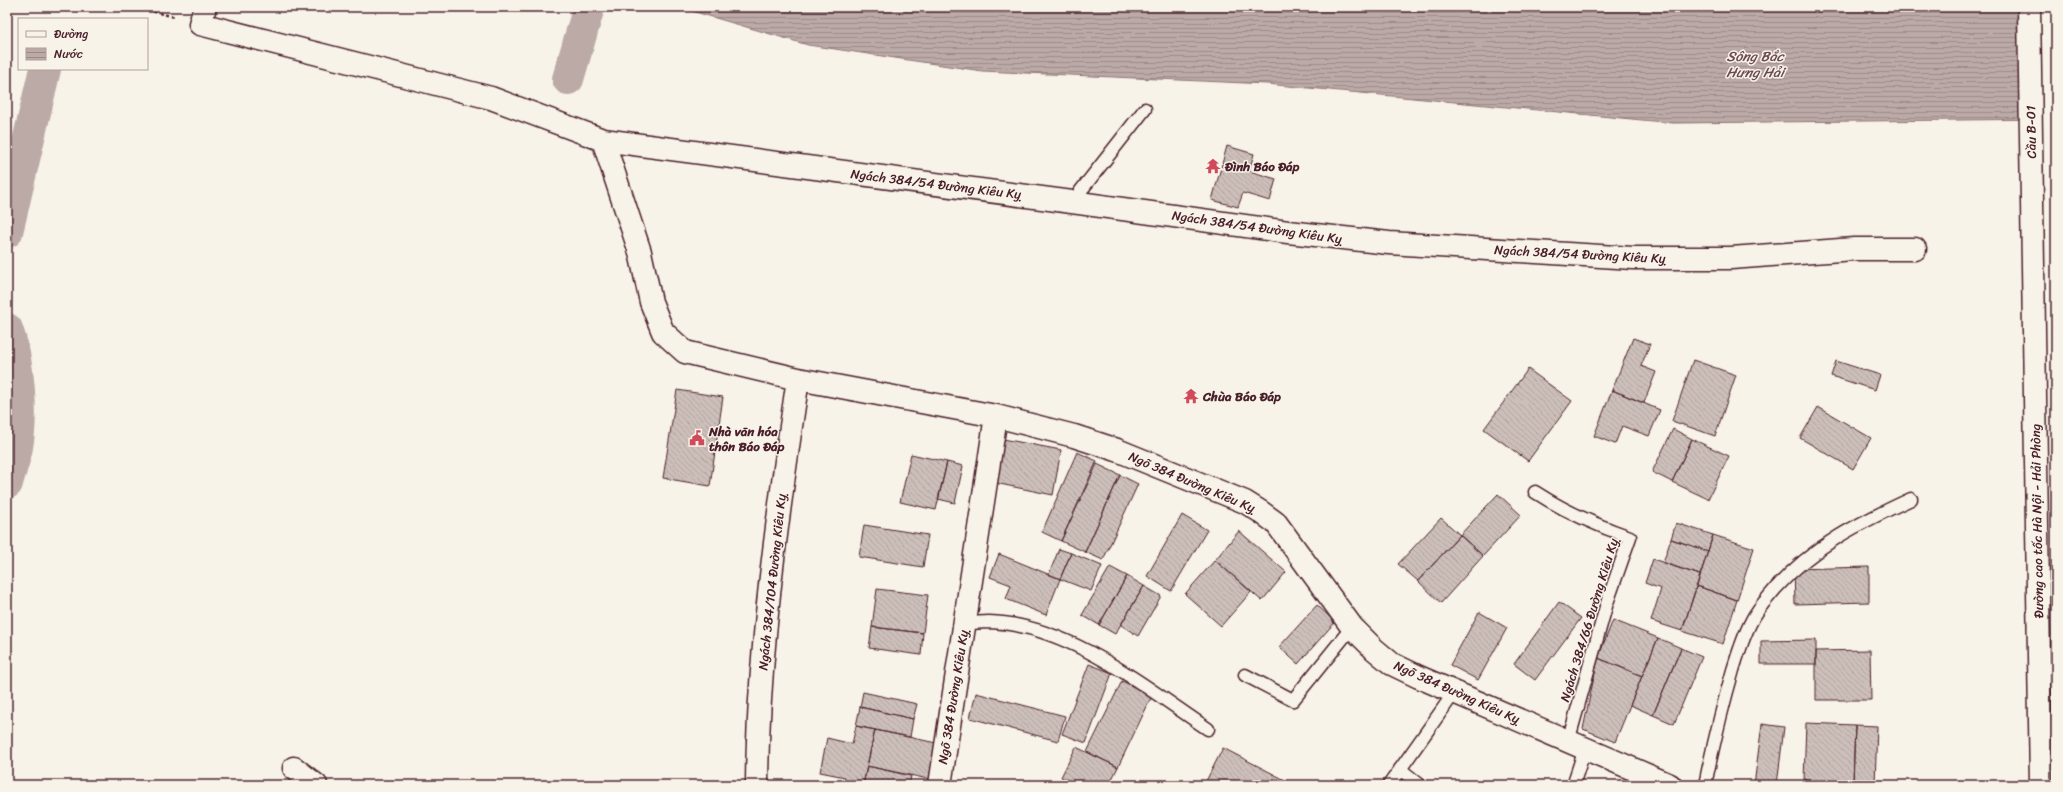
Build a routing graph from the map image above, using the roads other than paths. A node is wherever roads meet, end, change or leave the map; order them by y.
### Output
1 (2029, 7) edge
2 (203, 15) edge
3 (1145, 109) dead end
4 (603, 140) junction
5 (1072, 202) junction
6 (1916, 249) dead end
7 (2032, 256) joint
8 (798, 379) junction
9 (996, 416) junction
10 (1535, 492) dead end
11 (1911, 499) dead end
12 (964, 624) junction
13 (1352, 627) junction
14 (1245, 675) dead end
15 (1454, 692) junction
16 (1208, 729) dead end
17 (1576, 745) junction
18 (294, 768) dead end
19 (1400, 769) junction
20 (316, 785) edge
21 (757, 785) edge
22 (940, 785) edge
23 (1389, 785) edge
24 (1420, 785) edge
25 (1573, 785) edge
26 (1670, 785) edge
27 (1705, 785) edge
28 (2041, 785) edge

1 - 7 main road, Cầu B-01
2 - 4 main road, Ngách 384/54 Đường Kiêu Kỵ
3 - 5 lane
4 - 5 main road, Ngách 384/54 Đường Kiêu Kỵ
4 - 8 main road
5 - 6 main road, Ngách 384/54 Đường Kiêu Kỵ
7 - 28 main road, Đường cao tốc Hà Nội - Hải Phòng
8 - 9 main road
8 - 21 main road, Ngách 384/104 Đường Kiêu Kỵ
9 - 12 main road, Ngõ 384 Đường Kiêu Kỵ
9 - 13 main road, Ngõ 384 Đường Kiêu Kỵ
10 - 17 lane, Ngách 384/66 Đường Kiêu Kỵ
11 - 27 lane
12 - 16 lane
12 - 22 main road, Ngõ 384 Đường Kiêu Kỵ
13 - 14 lane
13 - 15 main road, Ngõ 384 Đường Kiêu Kỵ
15 - 17 main road, Ngõ 384 Đường Kiêu Kỵ
15 - 19 lane
17 - 25 lane
17 - 26 main road, Ngõ 384 Đường Kiêu Kỵ
18 - 20 main road
19 - 23 lane
19 - 24 lane

